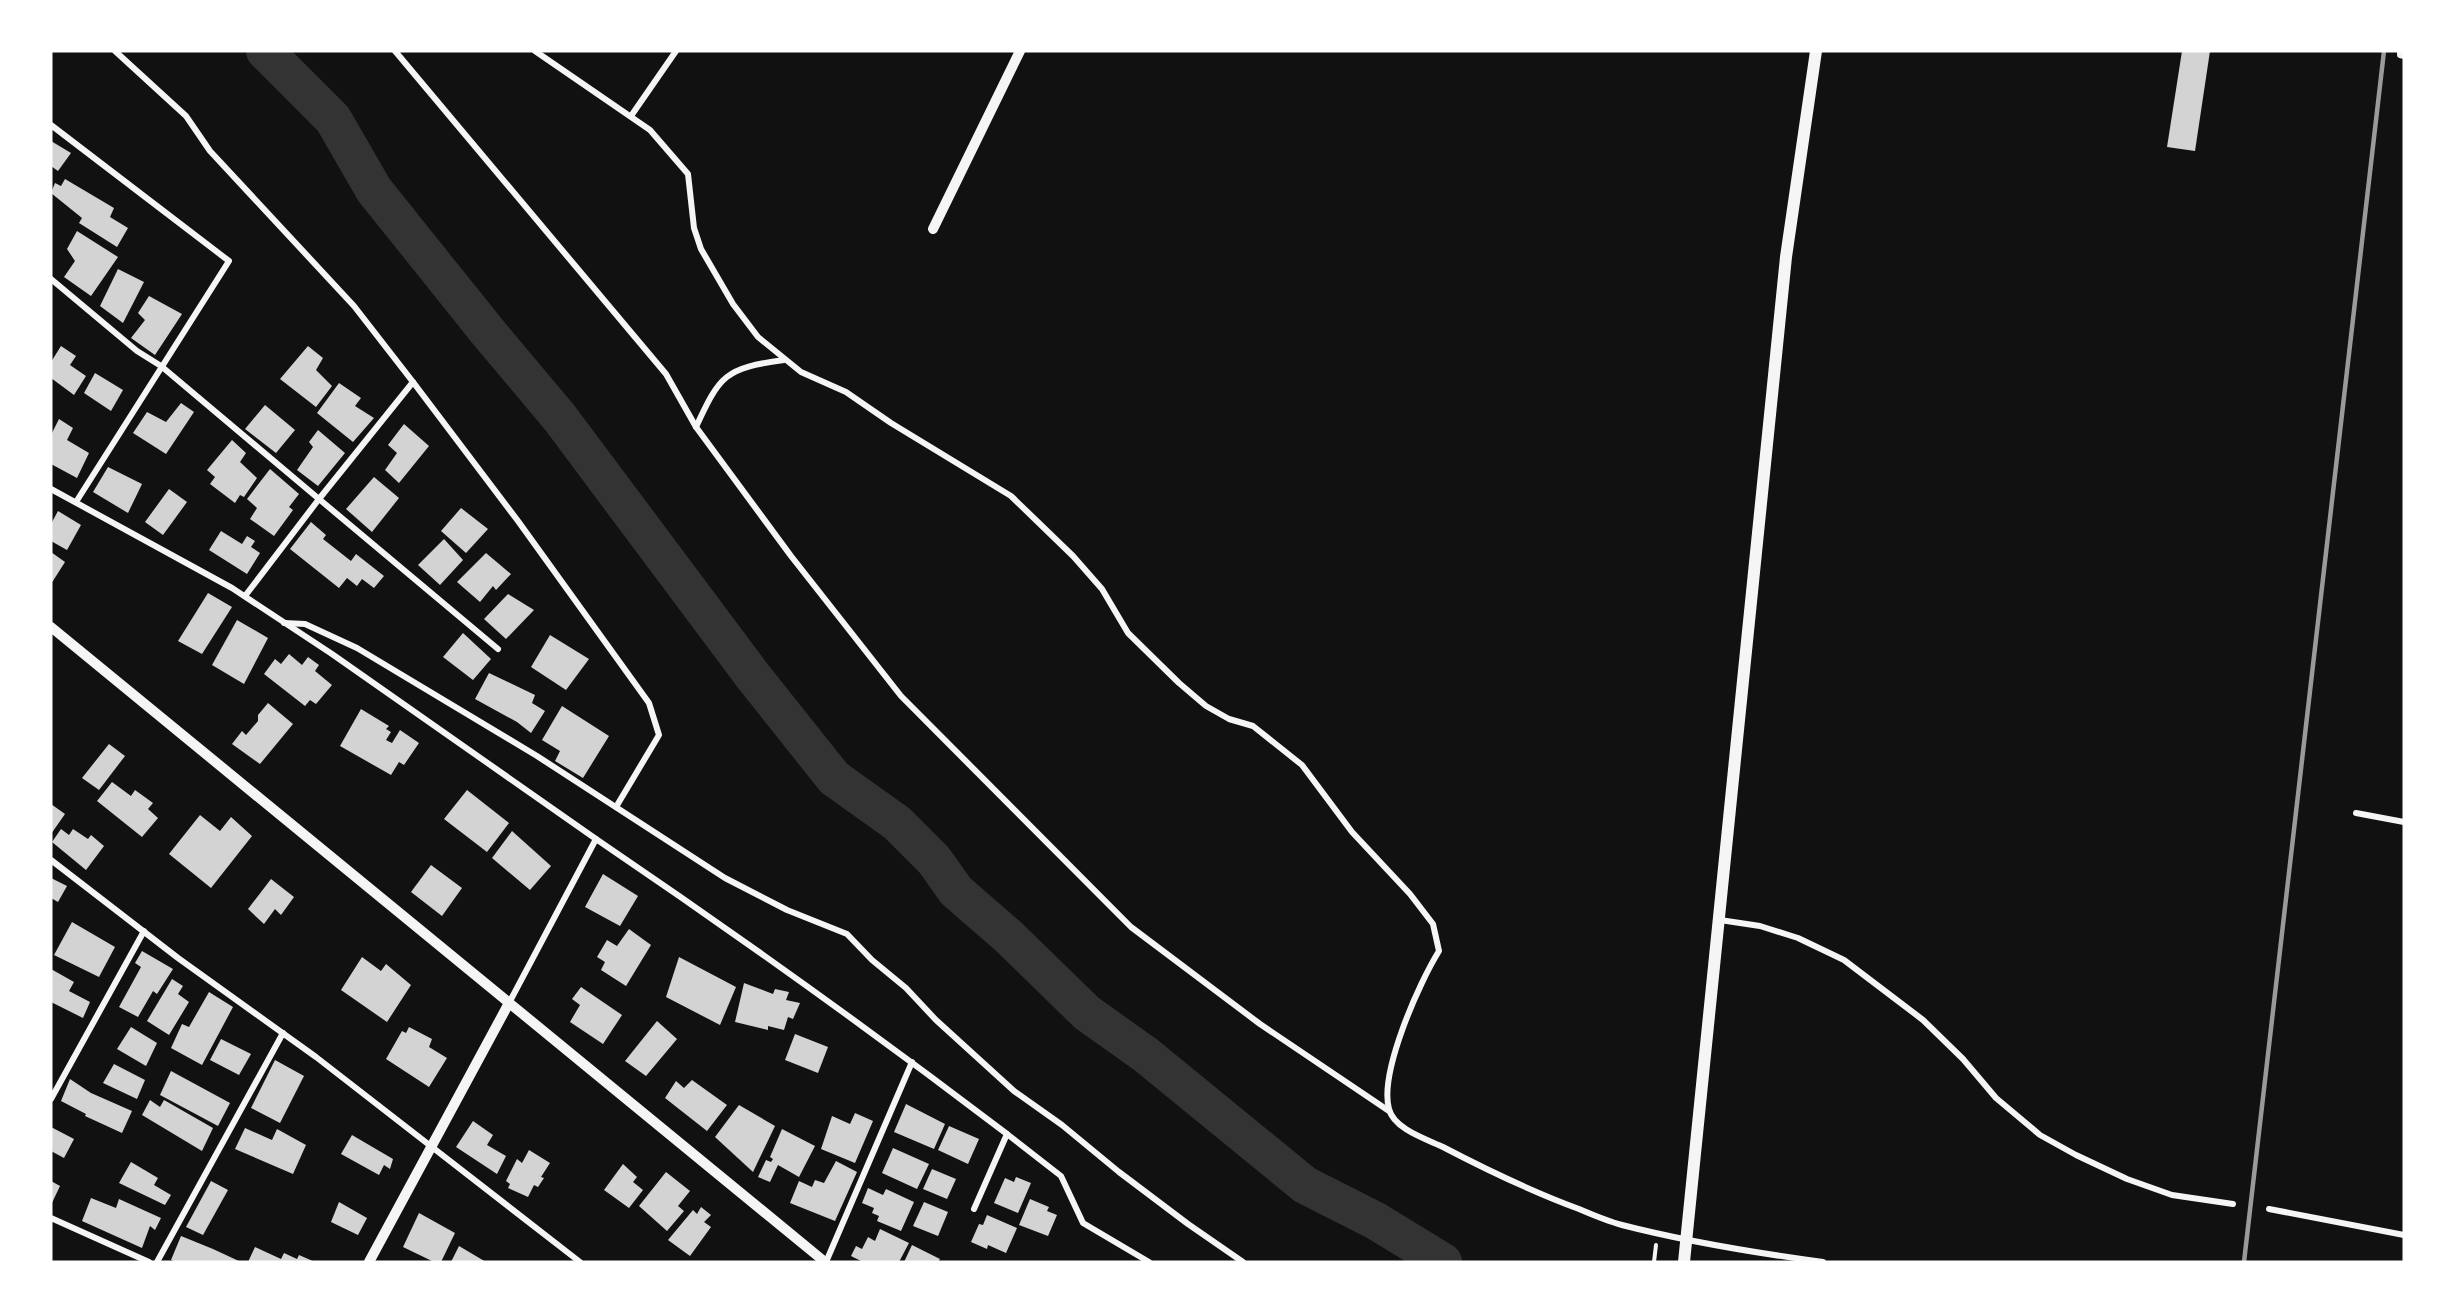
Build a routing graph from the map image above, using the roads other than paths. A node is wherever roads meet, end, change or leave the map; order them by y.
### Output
1 (115, 51) edge
2 (395, 51) edge
3 (535, 51) edge
4 (676, 51) edge
5 (1020, 51) edge
6 (1816, 51) edge
7 (2400, 51) edge
8 (2404, 56) edge
9 (631, 117) junction
10 (51, 124) edge
11 (933, 229) dead end
12 (51, 279) edge
13 (784, 360) junction
14 (161, 366) junction
15 (413, 382) junction
16 (696, 428) junction
17 (51, 489) edge
18 (319, 500) junction
19 (76, 502) junction
20 (245, 596) junction
21 (284, 623) junction
22 (51, 627) edge
23 (498, 649) dead end
24 (616, 807) junction
25 (2356, 813) dead end
26 (2404, 822) edge
27 (596, 839) junction
28 (51, 860) edge
29 (1720, 920) junction
30 (144, 931) junction
31 (509, 1003) junction
32 (283, 1033) junction
33 (912, 1062) junction
34 (51, 1099) edge
35 (1389, 1111) junction
36 (1007, 1134) junction
37 (430, 1147) junction
38 (2233, 1204) dead end
39 (974, 1209) dead end
40 (2269, 1209) dead end
41 (51, 1218) edge
42 (2404, 1235) edge
43 (1686, 1243) junction
44 (149, 1262) edge
45 (157, 1262) edge
46 (369, 1262) edge
47 (580, 1262) edge
48 (826, 1262) edge
49 (1149, 1262) edge
50 (1243, 1262) edge
51 (1684, 1262) edge
52 (1823, 1262) edge

1 - 15 street
2 - 16 street
3 - 9 street
4 - 9 street
5 - 11 street
6 - 29 main road
7 - 8 street
9 - 13 street
10 - 14 street
12 - 14 street
13 - 16 street
13 - 35 street
14 - 18 street
14 - 19 street
15 - 18 street
15 - 24 street
16 - 35 street
17 - 19 street
18 - 20 street
18 - 23 street
19 - 20 street
20 - 21 street
21 - 24 street
21 - 27 street
22 - 31 street
24 - 50 street
25 - 26 street
27 - 31 street
27 - 33 street
28 - 30 street
29 - 38 street
29 - 43 main road
30 - 32 street
30 - 34 street
31 - 37 street
31 - 48 street
32 - 37 street
32 - 45 street
33 - 36 street
33 - 48 street
35 - 43 street
36 - 39 street
36 - 49 street
37 - 46 street
37 - 47 street
40 - 42 street
41 - 44 street
43 - 51 main road
43 - 52 street

